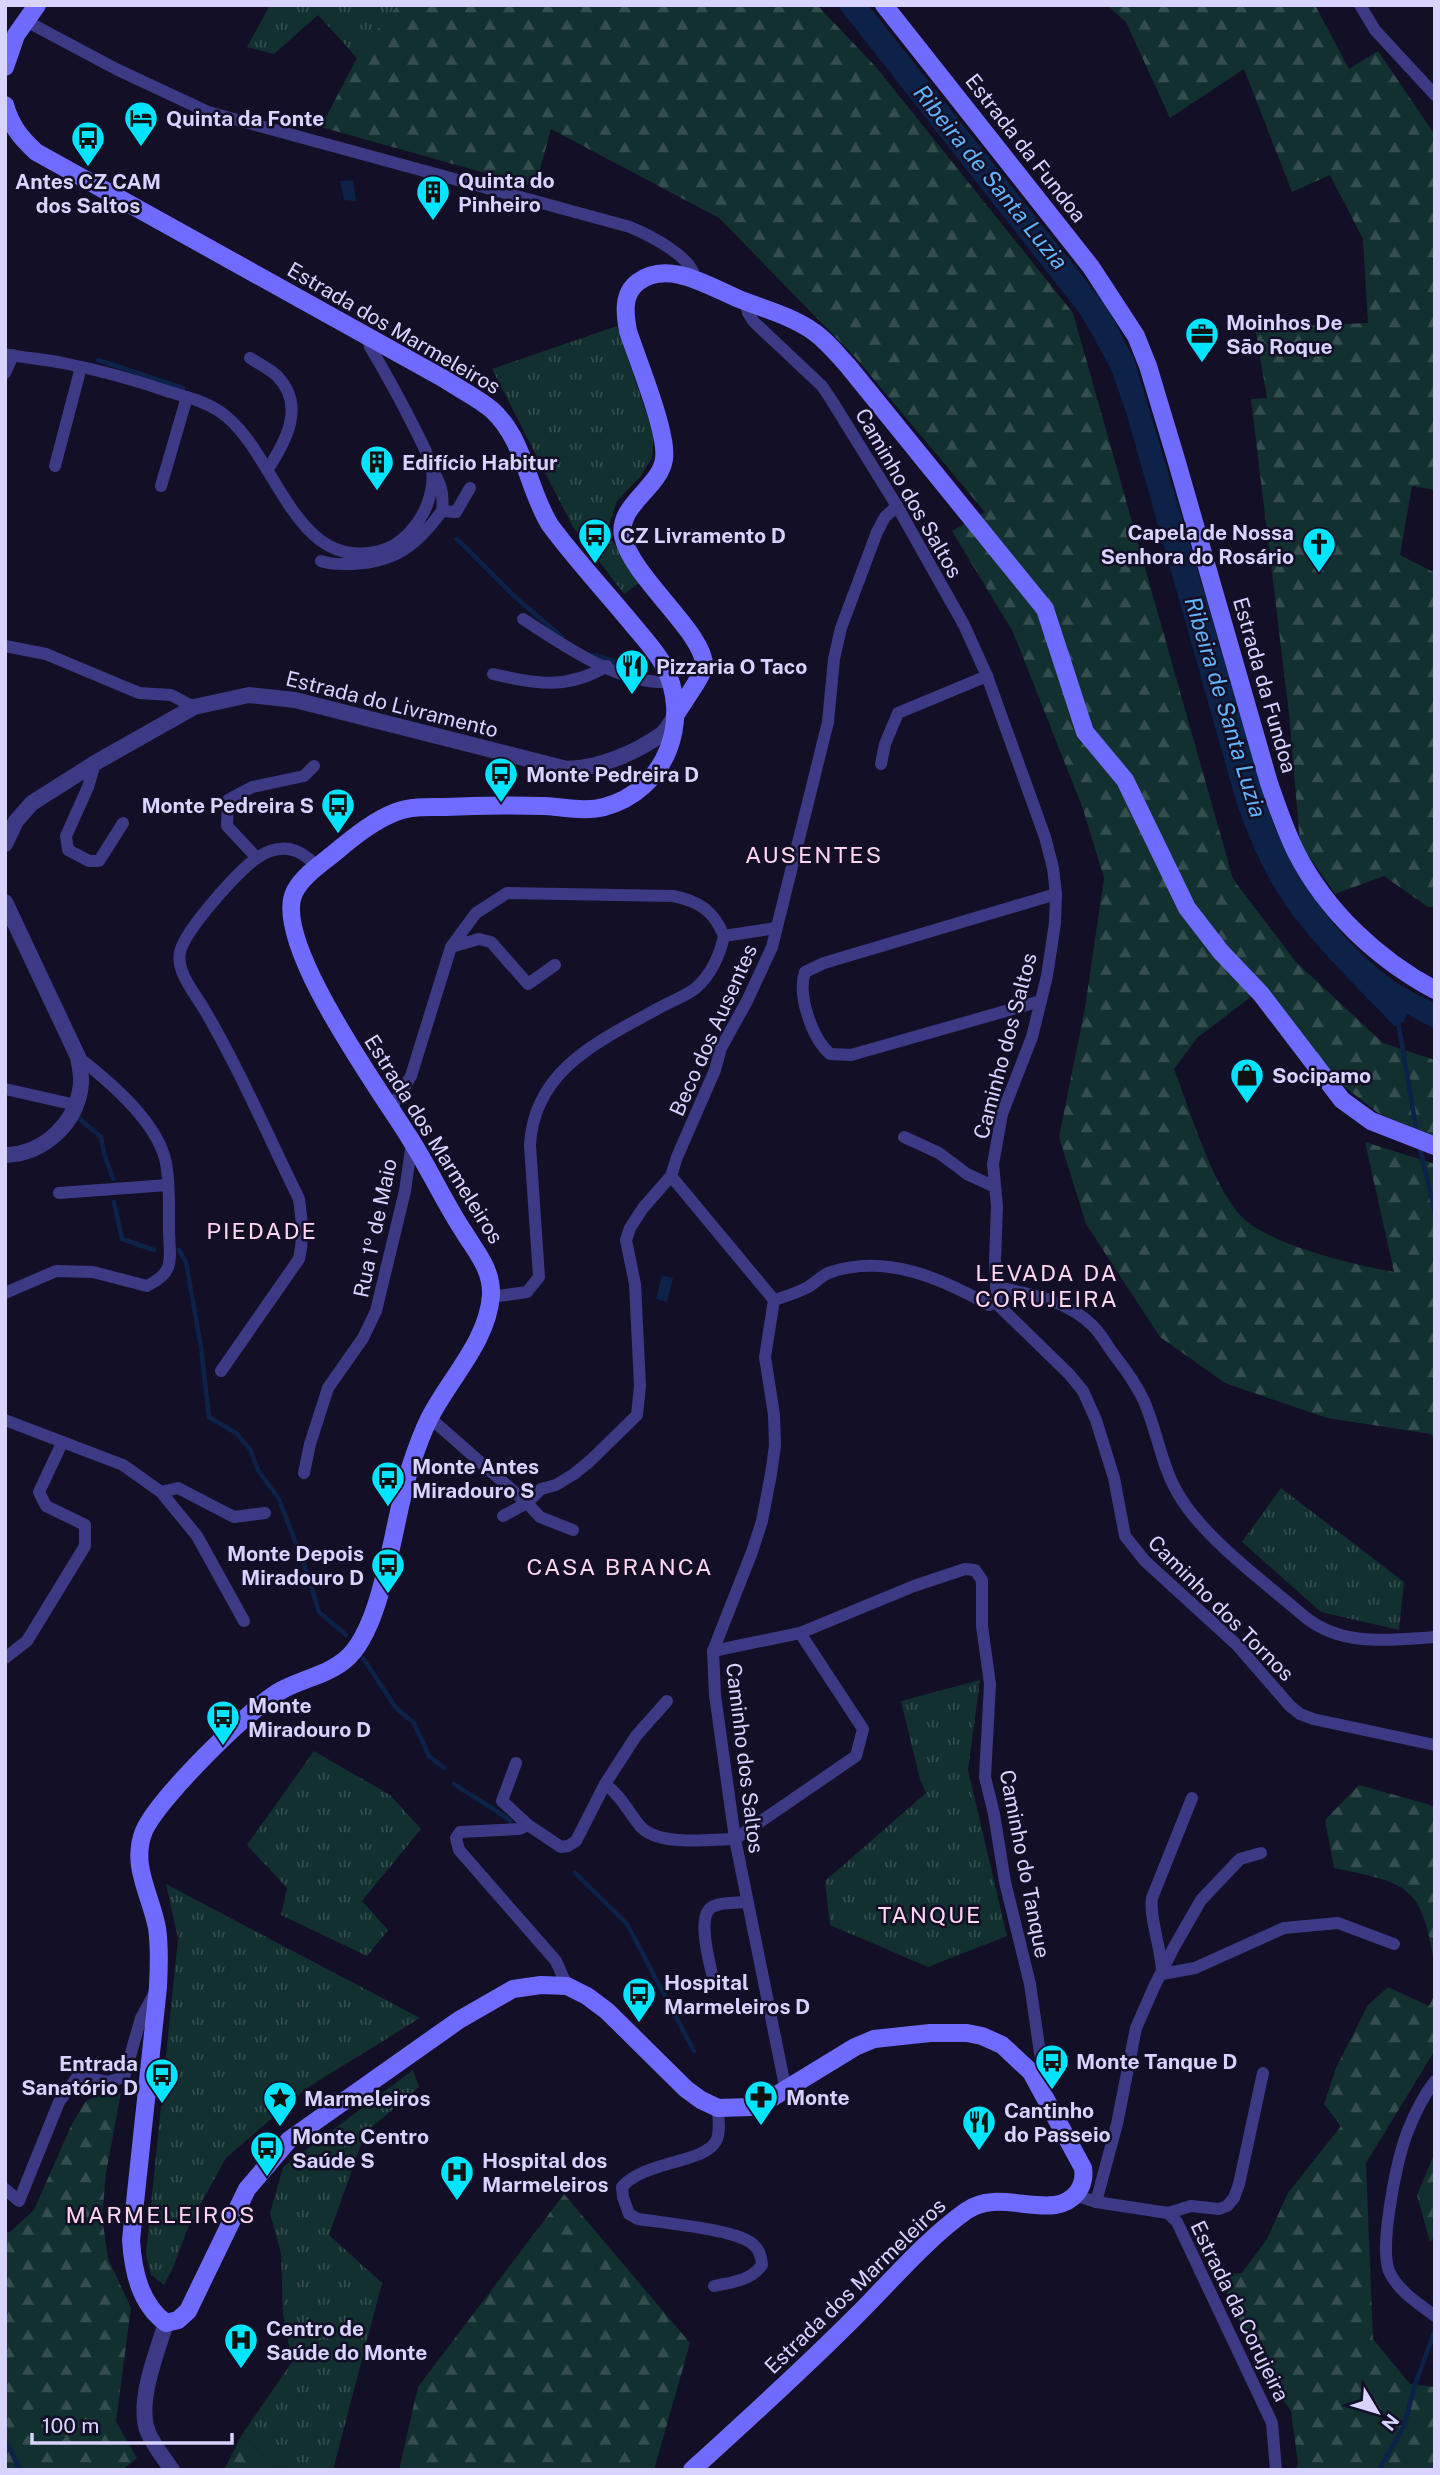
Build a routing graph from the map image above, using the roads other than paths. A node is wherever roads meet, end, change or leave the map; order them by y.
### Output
1 (37, 5) edge
2 (884, 5) edge
3 (1360, 5) edge
4 (26, 21) junction
5 (5, 67) edge
6 (1435, 95) edge
7 (5, 105) edge
8 (695, 281) junction
9 (746, 302) junction
10 (367, 336) junction
11 (9, 354) edge
12 (250, 358) dead end
13 (81, 367) junction
14 (5, 373) edge
15 (187, 397) junction
16 (55, 466) dead end
17 (432, 469) junction
18 (267, 470) junction
19 (161, 486) dead end
20 (470, 488) dead end
21 (897, 506) junction
22 (442, 511) junction
23 (321, 561) dead end
24 (523, 619) dead end
25 (5, 646) edge
26 (607, 666) junction
27 (493, 674) dead end
28 (987, 676) junction
29 (670, 682) junction
30 (194, 707) junction
31 (675, 716) junction
32 (95, 763) junction
33 (881, 764) dead end
34 (313, 766) dead end
35 (123, 823) dead end
36 (5, 844) edge
37 (257, 858) junction
38 (317, 867) junction
39 (1056, 894) junction
40 (5, 902) edge
41 (776, 928) junction
42 (724, 936) junction
43 (451, 947) junction
44 (555, 964) dead end
45 (1435, 990) edge
46 (1041, 1001) junction
47 (78, 1057) junction
48 (5, 1089) edge
49 (76, 1105) junction
50 (391, 1108) junction
51 (904, 1137) dead end
52 (1423, 1141) edge
53 (412, 1142) junction
54 (5, 1155) edge
55 (671, 1176) junction
56 (168, 1185) junction
57 (995, 1187) junction
58 (59, 1193) dead end
59 (996, 1287) junction
60 (5, 1293) edge
61 (491, 1297) junction
62 (774, 1300) junction
63 (995, 1302) junction
64 (221, 1371) dead end
65 (430, 1418) junction
66 (5, 1420) edge
67 (62, 1443) junction
68 (304, 1473) dead end
69 (161, 1492) junction
70 (527, 1503) junction
71 (265, 1513) dead end
72 (503, 1516) dead end
73 (573, 1530) dead end
74 (244, 1621) dead end
75 (800, 1633) junction
76 (1435, 1637) edge
77 (713, 1651) junction
78 (5, 1658) edge
79 (667, 1701) dead end
80 (1435, 1745) edge
81 (516, 1763) dead end
82 (605, 1784) junction
83 (1192, 1798) dead end
84 (528, 1825) junction
85 (735, 1839) junction
86 (1261, 1853) dead end
87 (747, 1902) junction
88 (1394, 1944) dead end
89 (1162, 1973) junction
90 (714, 1983) dead end
91 (567, 1986) junction
92 (158, 1987) junction
93 (1263, 2073) dead end
94 (1435, 2081) edge
95 (1039, 2086) junction
96 (786, 2091) junction
97 (718, 2108) junction
98 (5, 2189) edge
99 (1075, 2195) junction
100 (1096, 2202) junction
101 (1168, 2213) junction
102 (714, 2286) dead end
103 (1435, 2316) edge
104 (166, 2323) junction
105 (172, 2470) edge
106 (692, 2470) edge
107 (1276, 2470) edge

1 - 4 main road
2 - 45 main road, Estrada da Fundoa
3 - 6 street
4 - 5 main road
4 - 8 street
7 - 10 main road, Estrada dos Marmeleiros
8 - 9 main road
8 - 31 main road
9 - 21 street, Caminho dos Saltos
9 - 52 main road
10 - 17 street
10 - 29 main road, Estrada dos Marmeleiros
11 - 13 street
11 - 14 street
12 - 18 street
13 - 15 street
13 - 16 street
15 - 18 street
15 - 19 street
17 - 18 street
17 - 22 street
20 - 22 street
21 - 28 street, Caminho dos Saltos
21 - 41 street, Beco dos Ausentes
22 - 23 street
24 - 26 street
25 - 30 street
26 - 27 street
26 - 29 street
28 - 33 street
28 - 39 street, Caminho dos Saltos
29 - 31 main road, Estrada dos Marmeleiros
30 - 31 street, Estrada do Livramento
30 - 32 street, Estrada do Livramento
31 - 38 main road, Estrada dos Marmeleiros
32 - 35 street
32 - 36 street, Estrada do Livramento
34 - 37 street
37 - 38 street
37 - 64 street
38 - 50 main road, Estrada dos Marmeleiros
39 - 46 street, Caminho dos Saltos
39 - 46 street
40 - 47 street
41 - 42 street
41 - 55 street, Beco dos Ausentes
42 - 43 street
42 - 61 street
43 - 44 street
43 - 50 street
46 - 57 street, Caminho dos Saltos
47 - 49 street
47 - 56 street
48 - 49 street
49 - 54 street
50 - 53 main road, Estrada dos Marmeleiros
51 - 57 street
53 - 61 main road, Estrada dos Marmeleiros
53 - 68 street, Rua 1º de Maio
55 - 62 street
55 - 70 street
56 - 58 street
56 - 60 street
57 - 59 street, Caminho dos Saltos
59 - 63 street, Caminho dos Saltos
59 - 76 street
61 - 65 main road
62 - 63 street
62 - 77 street, Caminho dos Saltos
63 - 80 street, Caminho dos Tornos
65 - 70 street
65 - 92 main road
66 - 67 street
67 - 69 street
67 - 78 street
69 - 71 street
69 - 74 street
70 - 72 street
70 - 73 street
75 - 77 street
75 - 85 street
75 - 95 street, Caminho do Tanque
77 - 85 street, Caminho dos Saltos
79 - 82 street
81 - 84 street
82 - 84 street
82 - 85 street
83 - 89 street
84 - 91 street
85 - 87 street, Caminho dos Saltos
86 - 89 street
87 - 90 street
87 - 96 street, Caminho dos Saltos
88 - 89 street
89 - 100 street
91 - 97 main road
91 - 104 main road
92 - 98 street
92 - 104 main road
93 - 101 street
94 - 103 street
95 - 96 main road
95 - 99 main road
96 - 97 main road
97 - 102 street
99 - 100 street
99 - 106 main road, Estrada dos Marmeleiros
100 - 101 street
101 - 107 street, Estrada da Corujeira
104 - 105 street

